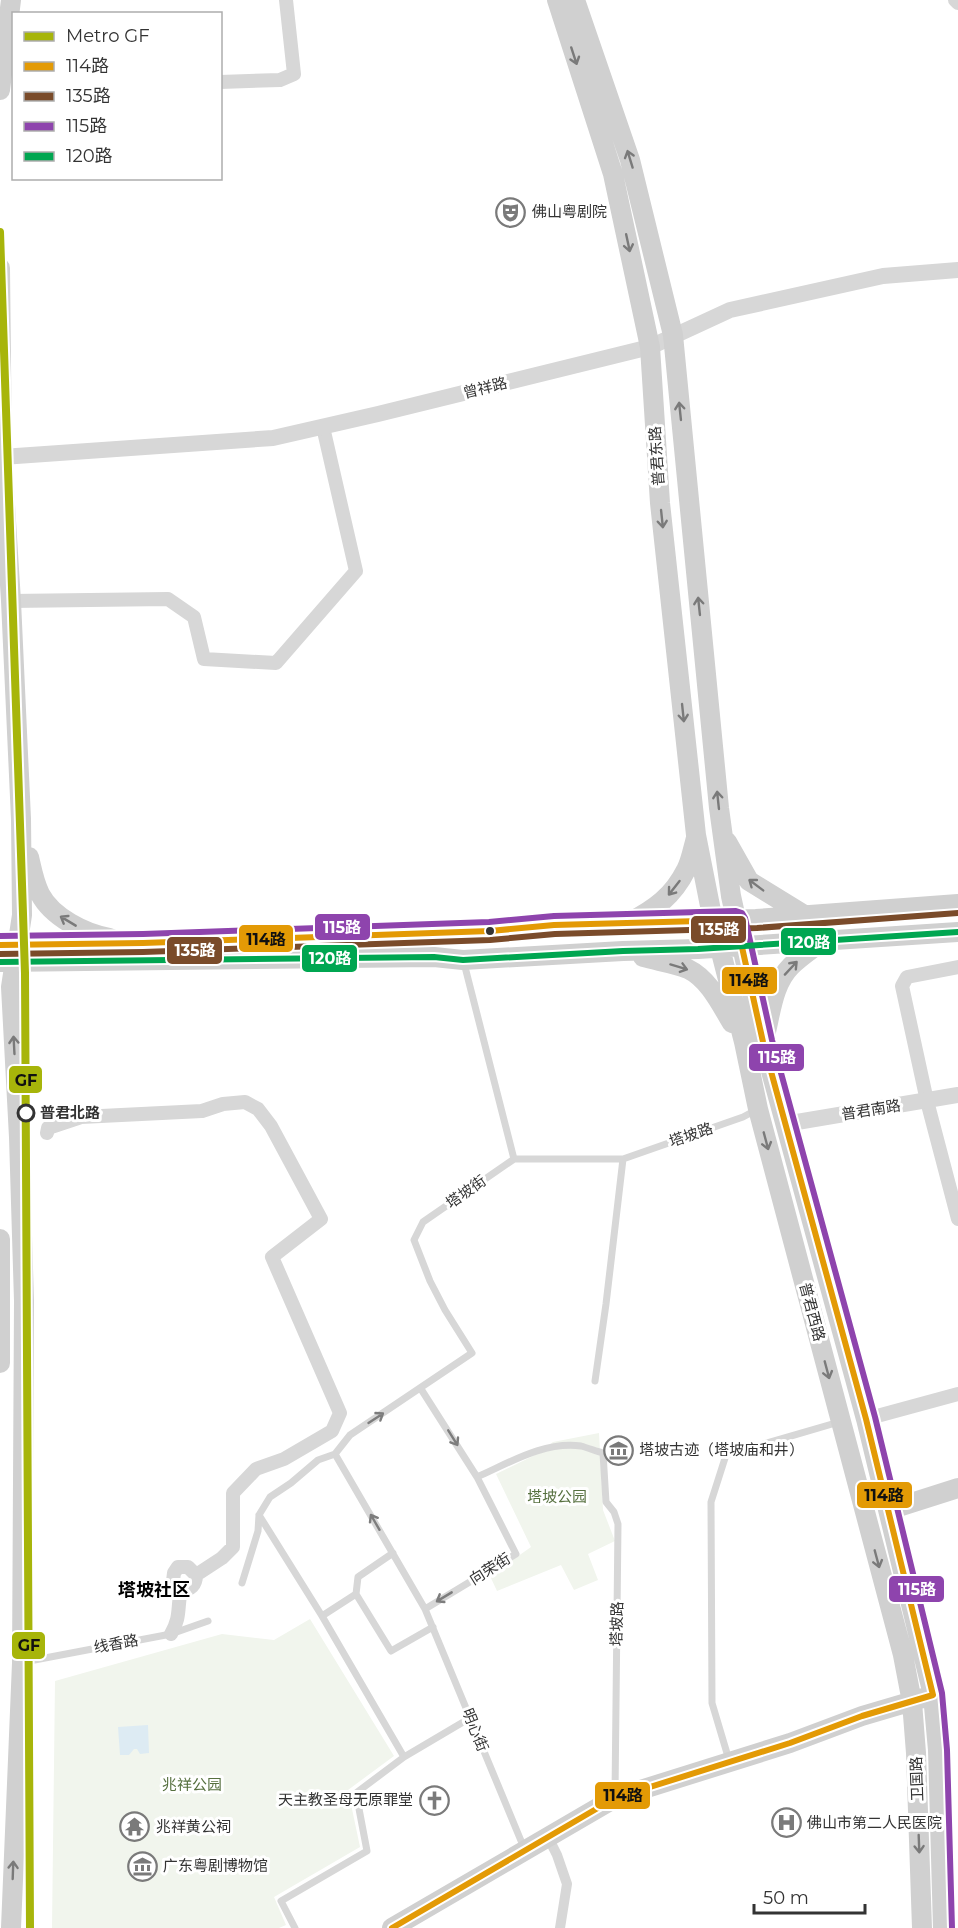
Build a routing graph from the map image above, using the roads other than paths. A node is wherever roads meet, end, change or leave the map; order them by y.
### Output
1 (11, 0) edge
2 (286, 0) edge
3 (556, 0) edge
4 (575, 0) edge
5 (222, 82) edge
6 (0, 89) edge
7 (0, 268) edge
8 (958, 270) edge
9 (673, 335) junction
10 (650, 346) junction
11 (323, 427) junction
12 (2, 457) junction
13 (11, 601) junction
14 (21, 819) junction
15 (696, 835) junction
16 (722, 835) junction
17 (958, 904) edge
18 (806, 916) junction
19 (736, 920) junction
20 (713, 921) junction
21 (630, 923) junction
22 (958, 932) edge
23 (821, 942) junction
24 (143, 943) junction
25 (742, 946) junction
26 (720, 947) junction
27 (623, 951) junction
28 (9, 954) edge
29 (463, 960) junction
30 (958, 967) edge
31 (744, 1042) junction
32 (764, 1042) junction
33 (958, 1095) edge
34 (927, 1101) junction
35 (758, 1109) junction
36 (785, 1124) junction
37 (47, 1132) dead end
38 (514, 1159) junction
39 (623, 1159) junction
40 (958, 1219) edge
41 (0, 1239) edge
42 (1, 1318) edge
43 (0, 1363) edge
44 (595, 1381) dead end
45 (421, 1389) junction
46 (958, 1394) edge
47 (866, 1419) junction
48 (841, 1421) junction
49 (335, 1454) junction
50 (477, 1477) junction
51 (958, 1488) edge
52 (890, 1510) junction
53 (259, 1515) junction
54 (393, 1553) junction
55 (196, 1575) junction
56 (242, 1583) dead end
57 (181, 1590) junction
58 (356, 1594) junction
59 (425, 1609) junction
60 (322, 1616) junction
61 (208, 1621) dead end
62 (433, 1627) junction
63 (171, 1634) junction
64 (22, 1663) junction
65 (933, 1695) junction
66 (912, 1702) junction
67 (470, 1718) junction
68 (404, 1758) junction
69 (729, 1762) junction
70 (615, 1798) junction
71 (548, 1837) junction
72 (525, 1850) junction
73 (11, 1928) edge
74 (295, 1928) edge
75 (392, 1928) edge
76 (560, 1928) edge
77 (922, 1928) edge
78 (943, 1928) edge

1 - 6 main road
2 - 5 street
3 -> 10 main road, 普君东路
9 -> 4 main road, 普君东路
7 - 12 main road
8 - 9 street, 曾祥路
9 - 10 street, 曾祥路
16 -> 9 main road, 普君东路
10 - 11 street, 曾祥路
10 -> 15 main road, 普君东路
11 - 12 street, 曾祥路
11 - 13 street
12 - 13 main road
13 - 14 main road
24 -> 14 main road
14 - 28 main road
15 - 20 main road, 普君东路
15 -> 21 main road
18 -> 16 main road
16 - 19 main road, 普君东路
17 - 18 main road
18 - 19 main road
19 - 20 main road
19 - 25 main road, 普君西路
20 - 21 main road
20 - 26 main road, 普君西路
21 - 24 main road
22 - 23 main road
23 - 25 main road
32 -> 23 main road
24 - 28 main road
25 - 26 main road
25 - 32 main road, 普君西路
26 - 27 main road
26 - 31 main road, 普君西路
27 - 29 main road
27 -> 31 main road
28 - 29 main road
64 -> 28 main road
29 - 38 lane
30 - 34 street
31 - 35 main road, 普君西路
32 - 36 main road, 普君西路
33 - 34 street, 普君南路
34 - 36 street, 普君南路
34 - 40 street
35 - 39 lane, 塔坡路
35 -> 48 main road, 普君西路
36 - 47 main road, 普君西路
37 - 55 street
38 - 39 lane, 塔坡路
38 - 45 lane, 塔坡街
39 - 44 lane
41 - 42 main road
42 - 43 main road
49 -> 45 lane
45 -> 50 lane, 向荣街
46 - 47 street
47 - 52 main road, 普君西路
48 -> 66 main road, 普君西路
48 - 69 lane
49 - 53 lane
54 -> 49 lane
50 -> 59 lane, 向荣街
50 - 70 lane, 塔坡路
51 - 52 main road
52 - 65 main road, 普君西路
53 - 56 lane
53 - 60 lane
54 - 58 lane
54 - 59 lane
55 - 57 street
55 - 57 street
57 - 63 street
58 - 60 lane
58 - 62 lane
59 - 62 lane, 明心街
60 - 68 lane
61 - 63 lane, 线香路
62 - 67 lane, 明心街
63 - 64 lane, 线香路
73 -> 64 main road
65 - 66 main road
65 - 78 main road, 卫国路
66 - 69 main road
66 -> 77 main road, 卫国路
67 - 68 lane
67 - 72 lane, 明心街
68 - 74 lane
69 - 70 main road
70 - 71 main road
71 - 72 main road
71 - 76 street
72 - 75 main road

